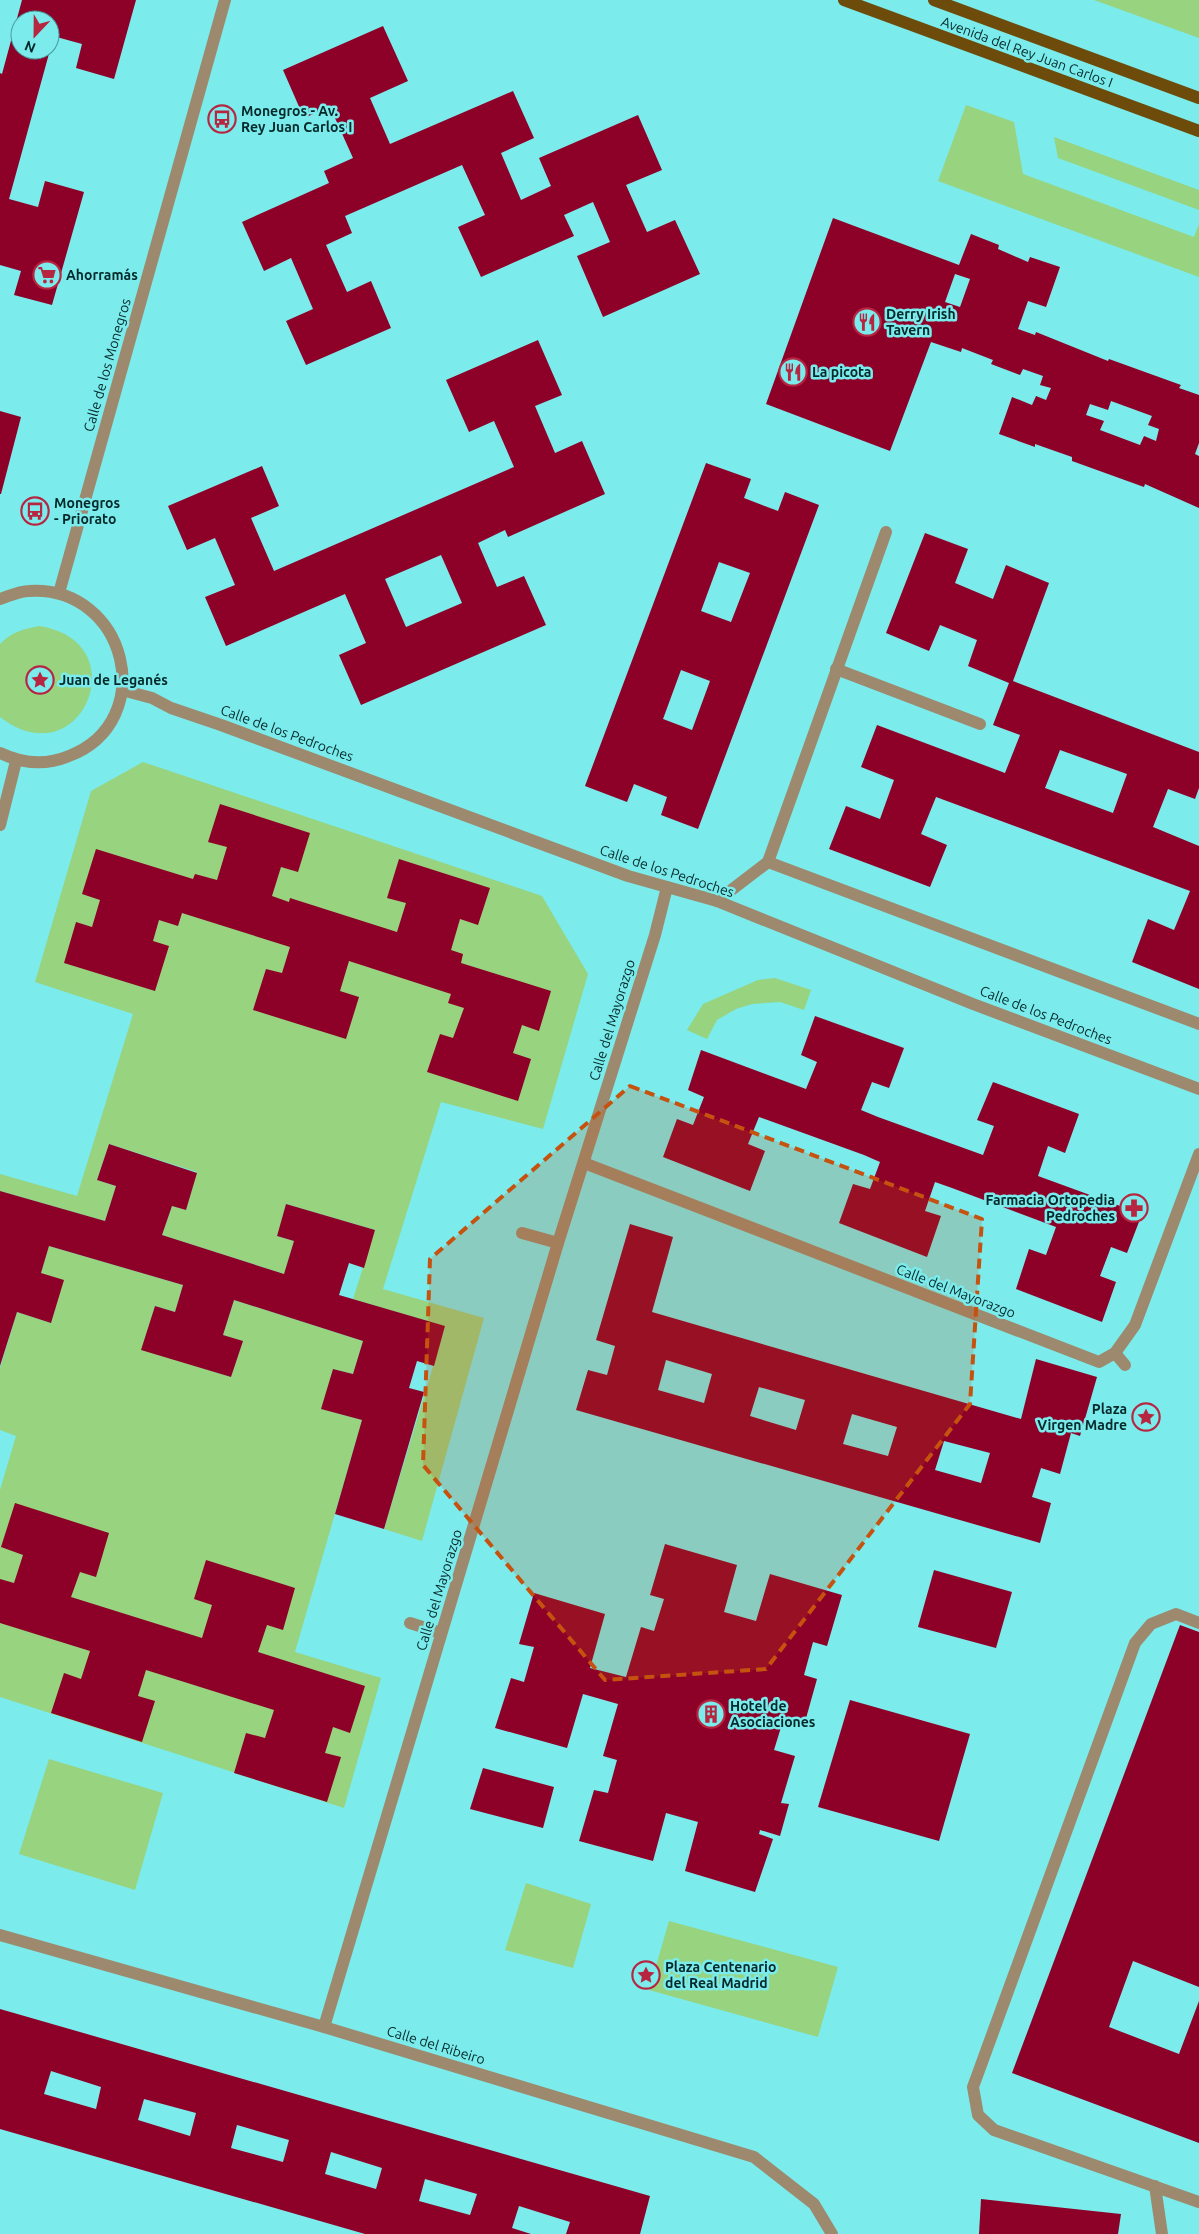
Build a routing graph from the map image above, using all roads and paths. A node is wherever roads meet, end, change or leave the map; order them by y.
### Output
1 (225, 0) edge
2 (844, 0) edge
3 (934, 0) edge
4 (1199, 98) edge
5 (1199, 131) edge
6 (886, 532) dead end
7 (59, 594) junction
8 (0, 599) edge
9 (836, 669) junction
10 (122, 690) junction
11 (980, 724) dead end
12 (0, 753) edge
13 (16, 761) junction
14 (0, 825) edge
15 (768, 862) junction
16 (668, 887) junction
17 (717, 901) junction
18 (1199, 1024) edge
19 (1199, 1089) edge
20 (1199, 1154) edge
21 (584, 1163) junction
22 (522, 1233) dead end
23 (558, 1243) junction
24 (1115, 1353) junction
25 (1125, 1365) dead end
26 (410, 1623) dead end
27 (1199, 1623) edge
28 (441, 1633) junction
29 (0, 1935) edge
30 (324, 2027) junction
31 (1156, 2186) junction
32 (1199, 2202) edge
33 (832, 2234) edge
34 (1162, 2234) edge

1 - 7 street, Calle de los Monegros
2 - 5 main road, Avenida del Rey Juan Carlos I
3 - 4 main road, Avenida del Rey Juan Carlos I
6 - 9 street
7 - 8 street
7 - 10 street
9 - 11 street
9 - 15 street
10 - 13 street
10 - 16 street, Calle de los Pedroches
12 - 13 street
13 - 14 street
15 - 17 street
15 - 18 street
16 - 17 street, Calle de los Pedroches
16 - 21 street, Calle del Mayorazgo
17 - 19 street, Calle de los Pedroches
20 - 24 street
21 - 23 street, Calle del Mayorazgo
21 - 24 street, Calle del Mayorazgo
22 - 23 street
23 - 28 street, Calle del Mayorazgo
24 - 25 street
26 - 28 street
27 - 31 street
28 - 30 street, Calle del Mayorazgo
29 - 30 street, Calle del Ribeiro
30 - 33 street, Calle del Ribeiro
31 - 32 street
31 - 34 street

